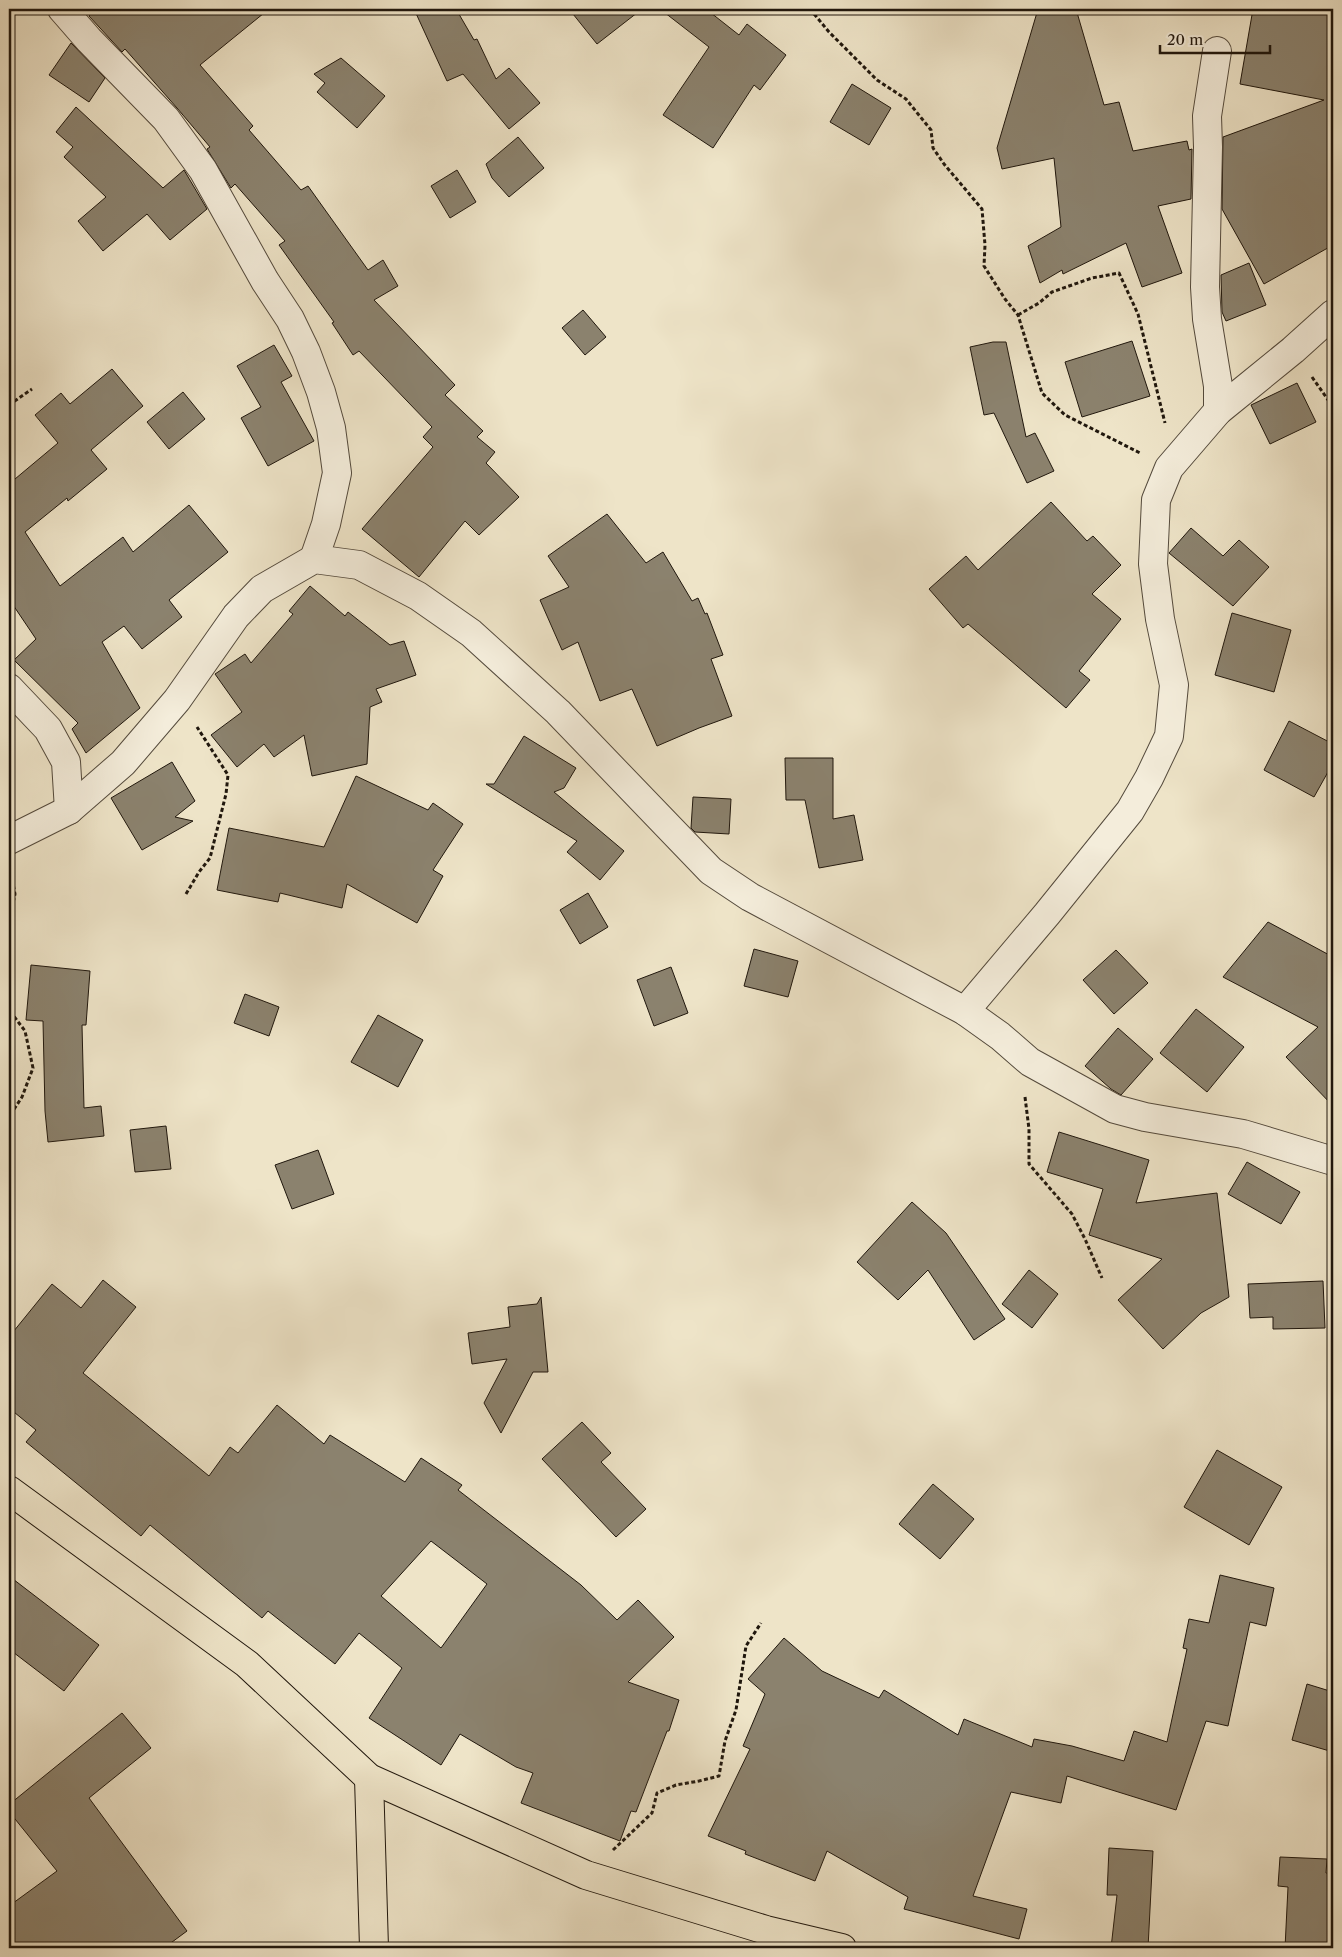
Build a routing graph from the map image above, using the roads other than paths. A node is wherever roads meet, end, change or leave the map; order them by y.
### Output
1 (62, 9) edge
2 (1216, 51) dead end
3 (1333, 314) edge
4 (1218, 411) junction
5 (314, 559) junction
6 (9, 688) edge
7 (69, 810) junction
8 (11, 838) edge
9 (965, 1011) junction
10 (1333, 1161) edge
11 (9, 1490) edge
12 (369, 1778) junction
13 (374, 1948) edge
14 (842, 1948) edge

1 - 5 street
2 - 4 street
3 - 4 street
4 - 9 street
5 - 7 street
5 - 9 street
6 - 7 street
7 - 8 street
9 - 10 street
11 - 12 main road
12 - 13 main road
12 - 14 main road

